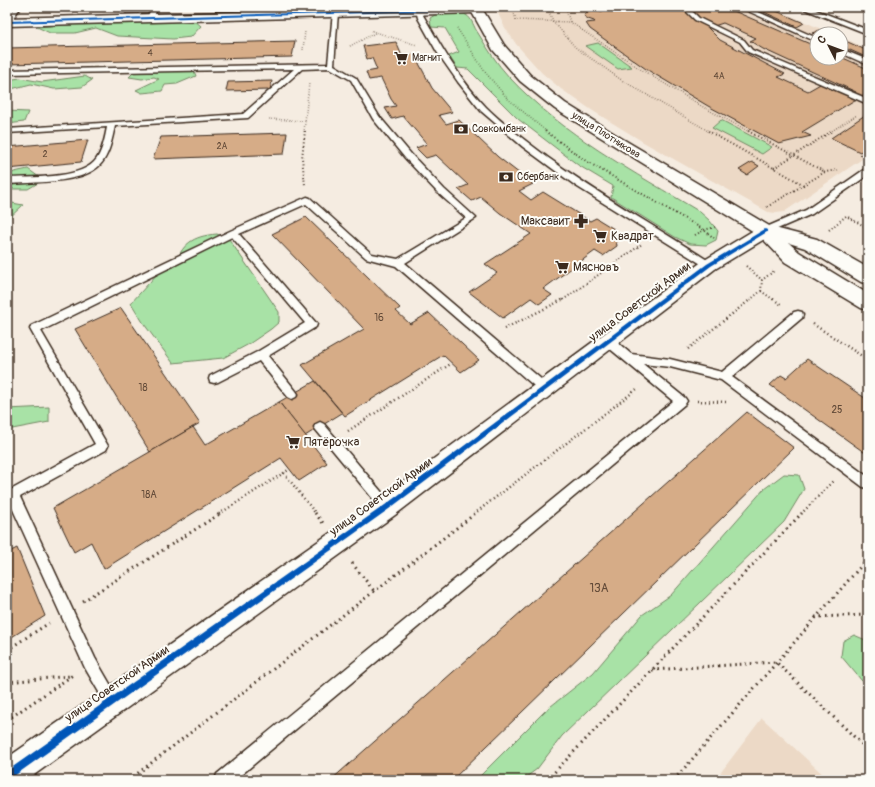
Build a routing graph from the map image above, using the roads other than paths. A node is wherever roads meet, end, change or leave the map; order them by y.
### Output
1 (18, 7) edge
2 (155, 7) edge
3 (685, 7) edge
4 (742, 7) edge
5 (802, 7) edge
6 (445, 8) edge
7 (476, 8) edge
8 (262, 11) edge
9 (418, 11) junction
10 (335, 13) junction
11 (150, 18) junction
12 (7, 22) edge
13 (868, 32) edge
14 (809, 36) edge
15 (849, 55) edge
16 (868, 63) edge
17 (301, 66) junction
18 (331, 66) junction
19 (7, 72) edge
20 (868, 102) edge
21 (112, 124) junction
22 (7, 131) edge
23 (868, 171) edge
24 (7, 181) edge
25 (765, 231) junction
26 (233, 233) junction
27 (399, 262) junction
28 (709, 265) junction
29 (868, 277) edge
30 (868, 303) edge
31 (798, 315) dead end
32 (607, 340) junction
33 (261, 356) junction
34 (629, 358) junction
35 (724, 377) junction
36 (214, 379) dead end
37 (544, 388) junction
38 (292, 394) dead end
39 (320, 426) dead end
40 (867, 483) edge
41 (10, 496) edge
42 (387, 507) junction
43 (112, 701) junction
44 (19, 774) edge
45 (223, 780) edge

1 - 12 lane
2 - 11 lane
3 - 20 lane
4 - 14 lane
5 - 13 lane
6 - 7 street
6 - 9 street
7 - 25 main road, улица Плотникова
8 - 10 street
8 - 11 street
9 - 10 street
9 - 28 lane
10 - 18 lane
11 - 12 street
15 - 16 lane
17 - 18 lane
17 - 19 lane
17 - 21 lane
18 - 27 lane
21 - 22 lane
21 - 24 lane
23 - 25 lane, улица Советской Армии
25 - 28 street, улица Советской Армии
25 - 29 main road
25 - 30 main road
26 - 27 lane
26 - 33 lane
26 - 41 lane
27 - 37 lane
28 - 32 street, улица Советской Армии
31 - 35 lane
32 - 34 lane
32 - 37 street, улица Советской Армии
33 - 36 lane
33 - 38 lane
34 - 35 lane
34 - 45 lane
35 - 40 lane
37 - 42 street, улица Советской Армии
39 - 42 lane
41 - 43 lane
42 - 43 street, улица Советской Армии
43 - 44 street, улица Советской Армии

